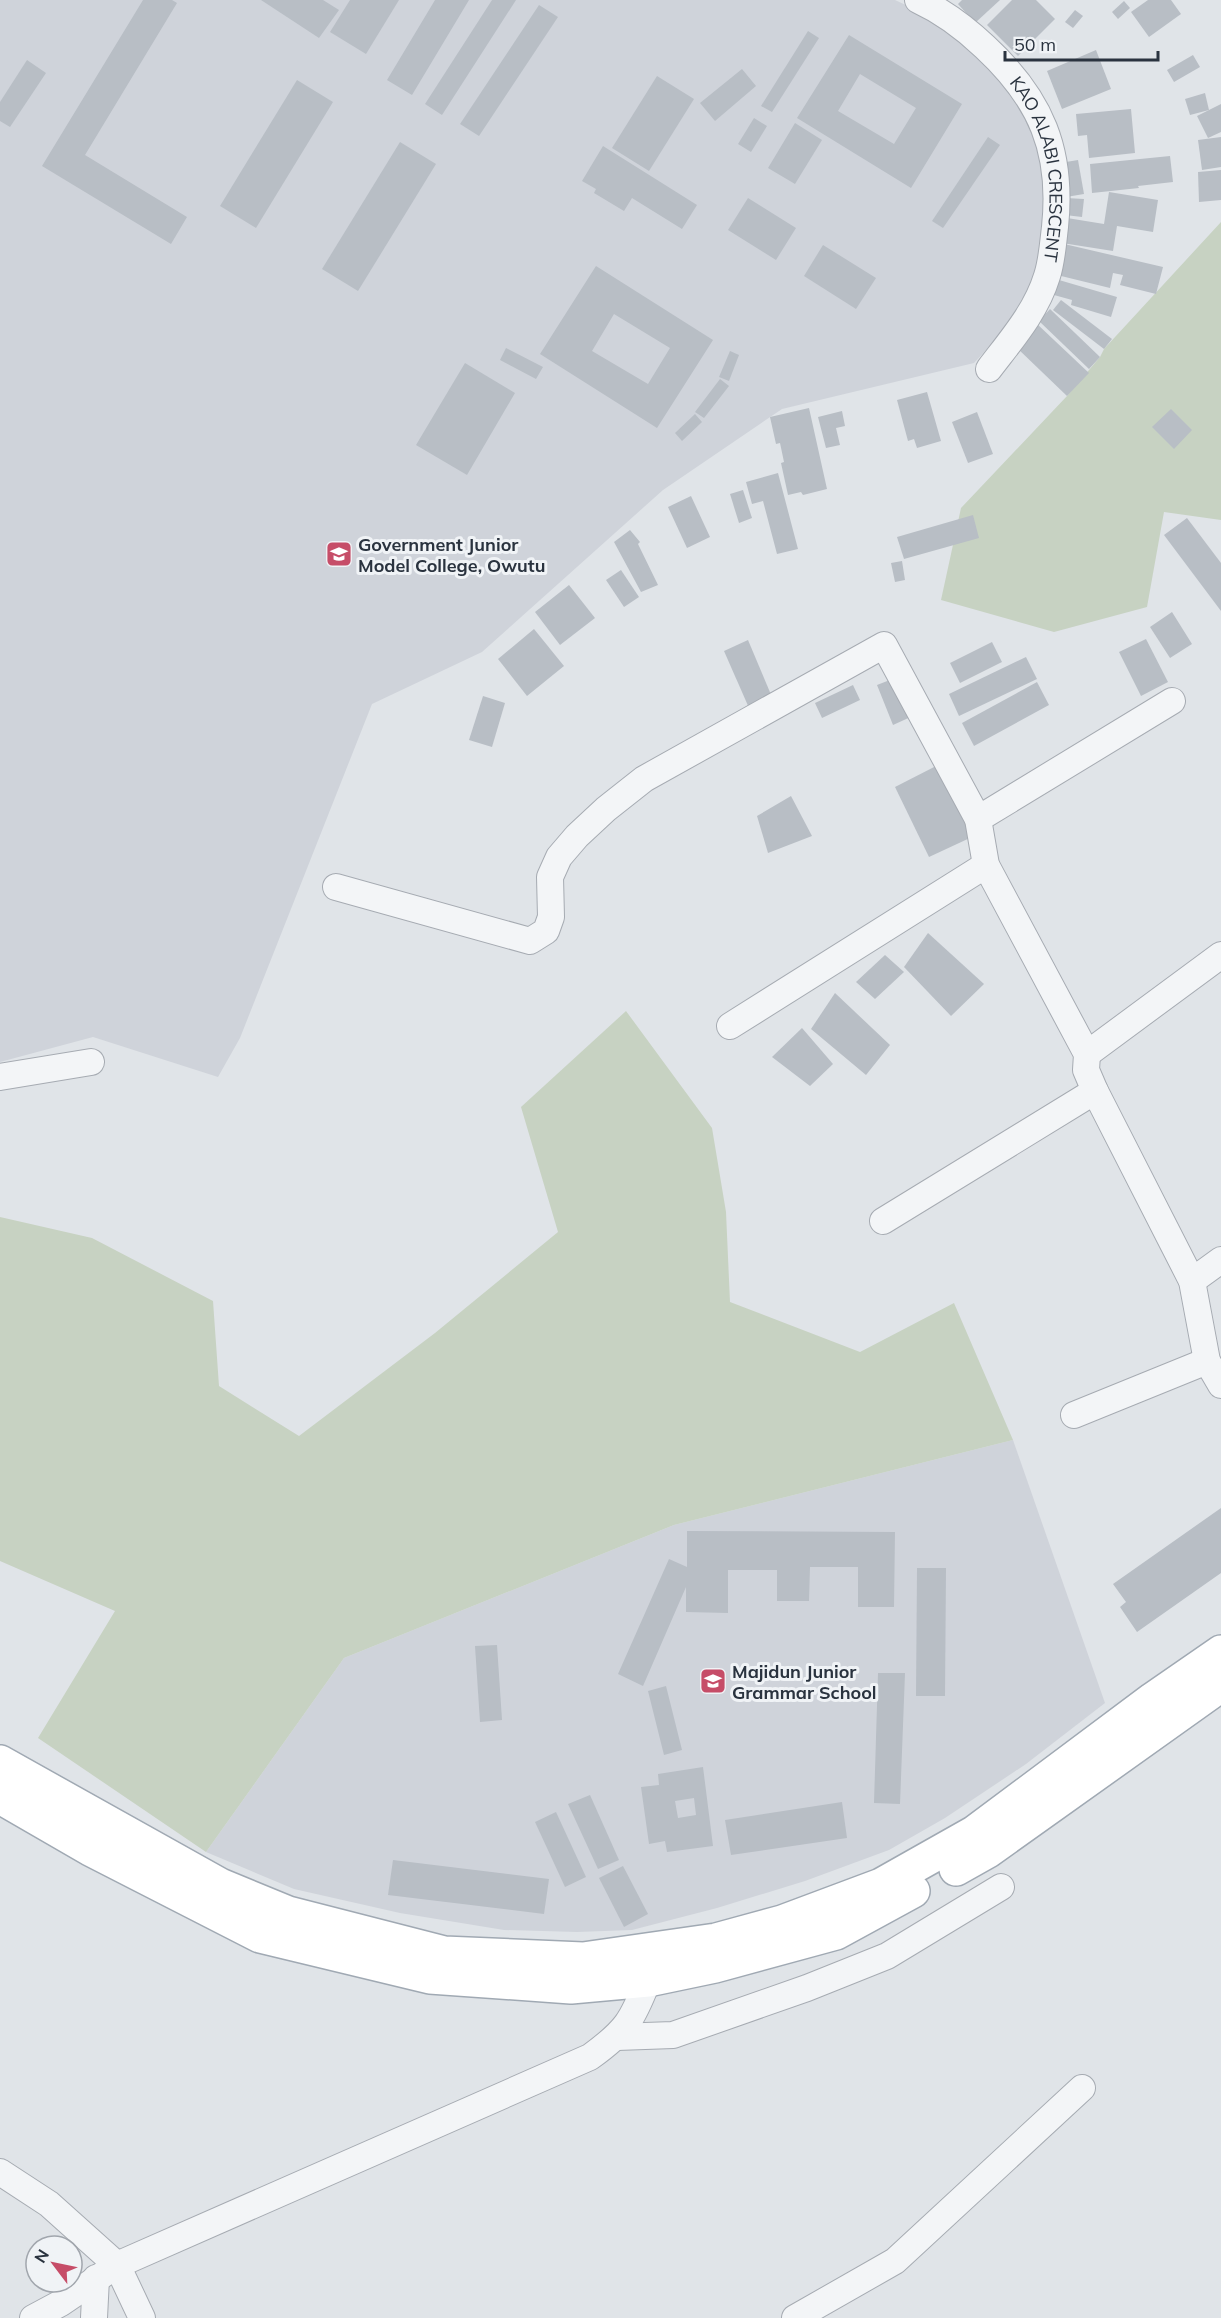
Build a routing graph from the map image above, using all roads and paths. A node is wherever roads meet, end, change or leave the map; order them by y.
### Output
1 (918, 0) edge
2 (989, 369) dead end
3 (1172, 701) dead end
4 (978, 819) junction
5 (986, 865) junction
6 (336, 887) dead end
7 (1221, 955) edge
8 (730, 1026) dead end
9 (1087, 1054) junction
10 (91, 1062) dead end
11 (0, 1077) edge
12 (1095, 1091) junction
13 (883, 1221) dead end
14 (1221, 1260) edge
15 (1192, 1281) junction
16 (1207, 1361) junction
17 (1221, 1385) edge
18 (1074, 1415) dead end
19 (1221, 1652) edge
20 (1221, 1686) edge
21 (1162, 1710) junction
22 (0, 1762) edge
23 (0, 1797) edge
24 (1001, 1887) dead end
25 (648, 1980) junction
26 (617, 2037) junction
27 (1082, 2088) dead end
28 (0, 2172) edge
29 (106, 2271) junction
30 (33, 2318) edge
31 (94, 2318) edge
32 (142, 2318) edge
33 (795, 2318) edge

1 - 2 street, KAO ALABI CRESCENT
3 - 4 street
4 - 5 street
4 - 6 street
5 - 8 street
5 - 9 street
7 - 9 street
9 - 12 street
10 - 11 street
12 - 13 street
12 - 15 street
14 - 15 street
15 - 16 street
16 - 17 street
16 - 18 street
19 - 21 main road
20 - 21 main road
21 - 22 main road
21 - 25 main road
23 - 25 main road
24 - 26 street
25 - 26 street
26 - 29 street
27 - 33 street
28 - 29 street
29 - 30 street
29 - 31 street
29 - 32 street

